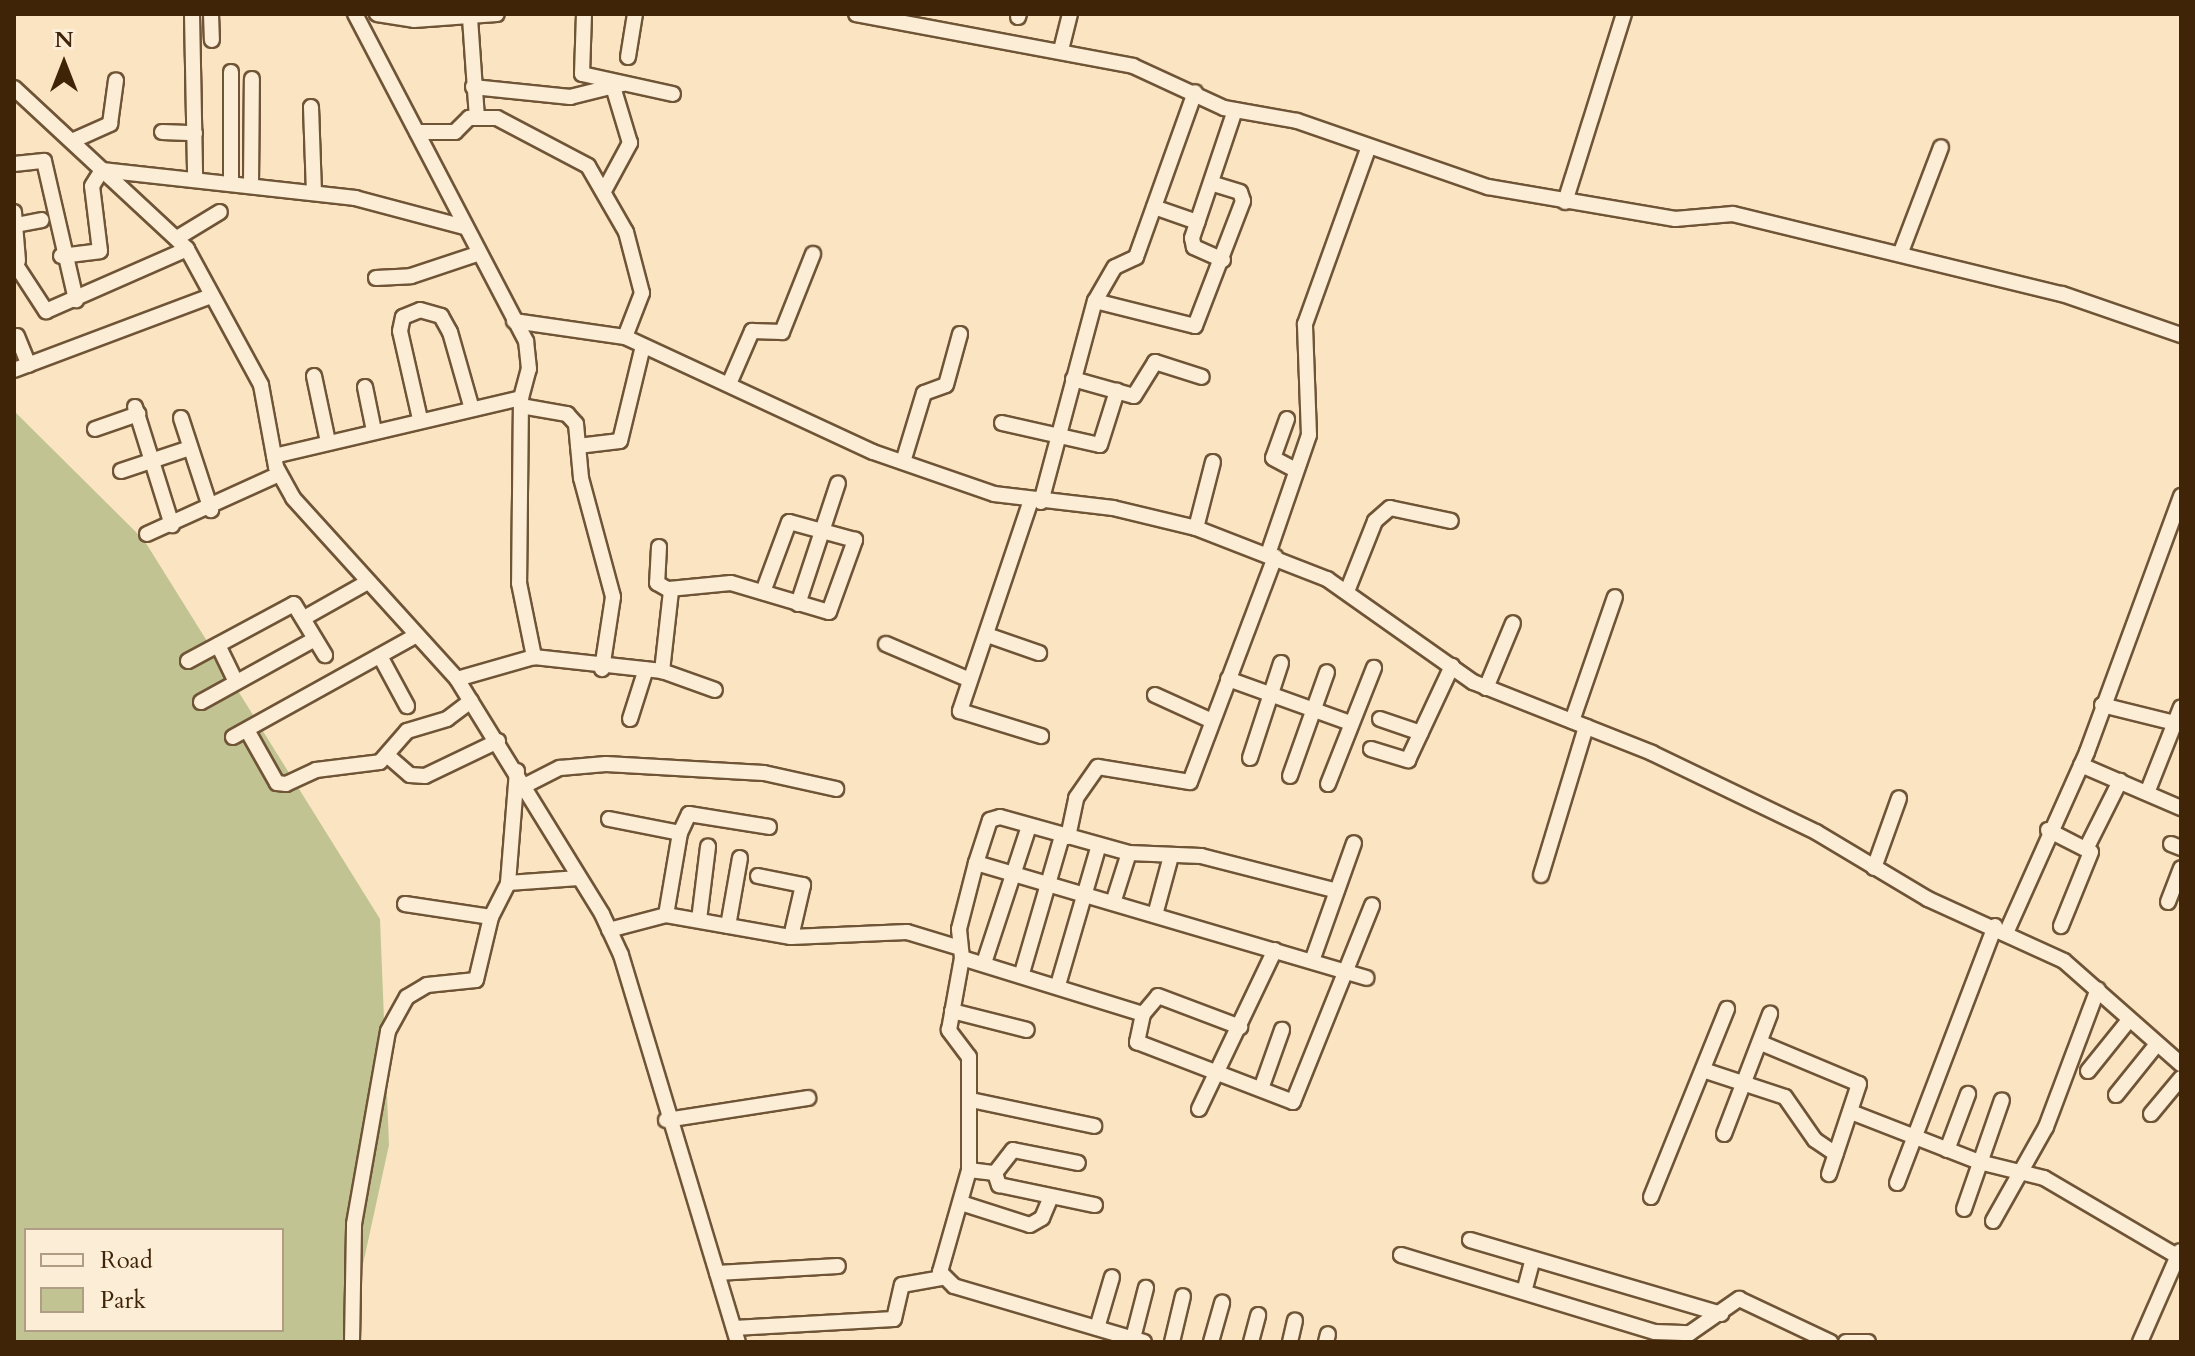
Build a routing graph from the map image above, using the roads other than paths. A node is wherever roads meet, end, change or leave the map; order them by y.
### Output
1 (192, 14) edge
2 (211, 14) edge
3 (355, 14) edge
4 (377, 14) edge
5 (497, 14) edge
6 (584, 14) edge
7 (635, 14) edge
8 (856, 14) edge
9 (1070, 14) edge
10 (1624, 14) edge
11 (470, 18) junction
12 (212, 40) dead end
13 (1061, 50) junction
14 (628, 57) dead end
15 (231, 72) dead end
16 (252, 79) dead end
17 (116, 80) dead end
18 (473, 87) junction
19 (618, 87) junction
20 (14, 88) edge
21 (1195, 92) junction
22 (673, 94) dead end
23 (21, 103) edge
24 (311, 107) dead end
25 (1235, 110) junction
26 (477, 118) junction
27 (162, 132) dead end
28 (417, 132) junction
29 (195, 133) junction
30 (72, 141) junction
31 (1941, 147) dead end
32 (1368, 149) junction
33 (14, 164) edge
34 (102, 170) junction
35 (195, 177) junction
36 (231, 181) junction
37 (1211, 183) junction
38 (251, 184) junction
39 (604, 191) junction
40 (314, 192) junction
41 (1565, 202) junction
42 (1154, 207) junction
43 (220, 212) dead end
44 (15, 218) edge
45 (42, 220) dead end
46 (1197, 222) junction
47 (464, 227) junction
48 (177, 238) junction
49 (187, 249) junction
50 (1901, 252) junction
51 (477, 254) junction
52 (813, 254) dead end
53 (61, 256) junction
54 (1223, 260) junction
55 (16, 262) edge
56 (376, 278) dead end
57 (211, 296) junction
58 (76, 300) junction
59 (1095, 301) junction
60 (514, 321) junction
61 (960, 334) dead end
62 (2181, 335) edge
63 (17, 336) dead end
64 (625, 337) junction
65 (643, 346) junction
66 (21, 368) edge
67 (314, 376) dead end
68 (1202, 377) dead end
69 (1073, 379) junction
70 (729, 384) junction
71 (365, 387) dead end
72 (1117, 391) junction
73 (521, 402) junction
74 (472, 409) junction
75 (181, 418) dead end
76 (420, 419) junction
77 (1287, 419) dead end
78 (1002, 423) dead end
79 (95, 429) dead end
80 (374, 431) junction
81 (1060, 433) junction
82 (328, 442) junction
83 (578, 446) junction
84 (190, 448) junction
85 (274, 456) junction
86 (152, 459) junction
87 (903, 462) junction
88 (1213, 462) dead end
89 (1296, 470) junction
90 (121, 471) dead end
91 (279, 474) junction
92 (838, 483) dead end
93 (2181, 496) edge
94 (1036, 501) junction
95 (211, 510) junction
96 (1451, 521) dead end
97 (172, 525) junction
98 (824, 527) junction
99 (1196, 528) junction
100 (147, 534) dead end
101 (659, 547) dead end
102 (1271, 555) junction
103 (368, 582) junction
104 (669, 589) junction
105 (1348, 589) junction
106 (763, 592) junction
107 (1615, 597) dead end
108 (798, 604) junction
109 (304, 618) junction
110 (1513, 623) dead end
111 (417, 635) junction
112 (990, 636) junction
113 (315, 639) junction
114 (886, 644) dead end
115 (218, 645) junction
116 (1039, 653) dead end
117 (325, 655) dead end
118 (380, 656) junction
119 (534, 657) junction
120 (188, 661) dead end
121 (1281, 663) dead end
122 (1452, 666) junction
123 (1374, 668) dead end
124 (602, 669) junction
125 (646, 669) junction
126 (662, 671) junction
127 (1327, 672) dead end
128 (457, 679) junction
129 (1228, 679) junction
130 (970, 680) junction
131 (236, 682) junction
132 (1486, 688) junction
133 (715, 690) dead end
134 (1272, 694) junction
135 (1155, 695) dead end
136 (471, 701) junction
137 (201, 702) dead end
138 (2102, 705) junction
139 (407, 706) dead end
140 (2181, 707) edge
141 (1314, 710) junction
142 (630, 719) dead end
143 (1380, 719) dead end
144 (1210, 720) junction
145 (1350, 723) junction
146 (2175, 723) junction
147 (1579, 724) junction
148 (1421, 733) junction
149 (1041, 736) dead end
150 (498, 741) junction
151 (1371, 749) dead end
152 (388, 756) junction
153 (1250, 758) dead end
154 (2081, 765) junction
155 (517, 771) junction
156 (1290, 776) dead end
157 (2120, 781) junction
158 (1328, 784) dead end
159 (526, 785) junction
160 (836, 789) dead end
161 (2147, 793) junction
162 (1899, 798) dead end
163 (2181, 808) edge
164 (609, 819) dead end
165 (1029, 826) junction
166 (769, 827) dead end
167 (2048, 830) junction
168 (680, 833) junction
169 (1065, 837) junction
170 (1354, 843) dead end
171 (1099, 845) junction
172 (708, 847) dead end
173 (2087, 847) junction
174 (1129, 853) junction
175 (1171, 856) junction
176 (740, 858) dead end
177 (976, 863) junction
178 (1874, 868) junction
179 (2181, 868) edge
180 (1014, 873) junction
181 (1541, 875) dead end
182 (758, 876) dead end
183 (579, 878) junction
184 (508, 883) junction
185 (1049, 884) junction
186 (1337, 891) junction
187 (1086, 895) junction
188 (2168, 902) dead end
189 (1113, 903) junction
190 (405, 904) dead end
191 (1372, 905) dead end
192 (666, 915) junction
193 (1155, 915) junction
194 (491, 917) junction
195 (699, 920) junction
196 (728, 926) junction
197 (2061, 926) dead end
198 (2001, 928) junction
199 (609, 930) junction
200 (791, 937) junction
201 (1275, 950) junction
202 (961, 953) junction
203 (1312, 961) junction
204 (984, 963) junction
205 (1347, 971) junction
206 (1022, 973) junction
207 (1366, 978) dead end
208 (1058, 985) junction
209 (2098, 989) junction
210 (1727, 1009) dead end
211 (952, 1011) junction
212 (1143, 1014) junction
213 (1770, 1014) dead end
214 (2129, 1020) junction
215 (1240, 1027) junction
216 (1027, 1030) dead end
217 (1282, 1030) dead end
218 (1761, 1043) junction
219 (2157, 1044) junction
220 (2181, 1064) edge
221 (1703, 1070) junction
222 (2088, 1071) dead end
223 (1217, 1072) junction
224 (2181, 1078) edge
225 (1746, 1082) junction
226 (1261, 1089) junction
227 (1968, 1094) dead end
228 (2116, 1095) dead end
229 (808, 1098) dead end
230 (971, 1100) junction
231 (2002, 1100) dead end
232 (1199, 1109) dead end
233 (1851, 1112) junction
234 (2151, 1114) dead end
235 (666, 1120) junction
236 (1094, 1126) dead end
237 (1724, 1134) dead end
238 (1913, 1137) junction
239 (1947, 1150) junction
240 (1836, 1154) junction
241 (1979, 1162) junction
242 (1078, 1163) dead end
243 (2017, 1169) junction
244 (969, 1170) junction
245 (995, 1173) junction
246 (1829, 1174) dead end
247 (1897, 1183) dead end
248 (1051, 1197) junction
249 (1651, 1197) dead end
250 (961, 1203) junction
251 (1095, 1205) dead end
252 (1964, 1209) dead end
253 (1993, 1221) dead end
254 (1470, 1240) dead end
255 (2179, 1252) edge
256 (1401, 1255) dead end
257 (1533, 1259) junction
258 (838, 1266) dead end
259 (717, 1273) junction
260 (1112, 1277) dead end
261 (942, 1278) junction
262 (1146, 1288) dead end
263 (1524, 1292) junction
264 (1183, 1296) dead end
265 (1222, 1303) dead end
266 (1721, 1314) junction
267 (1258, 1315) dead end
268 (1295, 1321) dead end
269 (1097, 1328) junction
270 (736, 1335) edge
271 (1136, 1341) edge
272 (352, 1342) edge
273 (1172, 1342) edge
274 (1211, 1342) edge
275 (1251, 1342) edge
276 (1290, 1342) edge
277 (1830, 1342) edge
278 (1846, 1342) edge
279 (1868, 1342) edge
280 (2140, 1342) edge

1 - 29 street
2 - 12 street
3 - 28 street
4 - 11 street
5 - 11 street
6 - 19 street
7 - 14 street
8 - 13 street
9 - 13 street
10 - 41 street
11 - 18 street
13 - 21 street
15 - 36 street
16 - 38 street
17 - 30 street
18 - 19 street
18 - 26 street
19 - 22 street
19 - 39 street
20 - 23 street
21 - 25 street
21 - 42 street
23 - 30 street
24 - 40 street
25 - 32 street
25 - 37 street
26 - 28 street
26 - 39 street
27 - 29 street
28 - 47 street
29 - 35 street
30 - 34 street
31 - 50 street
32 - 41 street
32 - 89 street
33 - 53 street
34 - 35 street
34 - 48 street
34 - 53 street
35 - 36 street
36 - 38 street
37 - 46 street
37 - 54 street
38 - 40 street
39 - 64 street
40 - 47 street
41 - 50 street
42 - 46 street
42 - 59 street
43 - 48 street
44 - 45 street
44 - 55 street
46 - 54 street
47 - 51 street
48 - 49 street
49 - 57 street
49 - 58 street
50 - 62 street
51 - 56 street
51 - 60 street
52 - 70 street
53 - 58 street
54 - 59 street
55 - 58 street
57 - 66 street
57 - 85 street
59 - 69 street
60 - 64 street
60 - 73 street
61 - 87 street
63 - 66 street
64 - 65 street
65 - 70 street
65 - 83 street
67 - 82 street
68 - 72 street
69 - 72 street
69 - 81 street
70 - 87 street
71 - 80 street
72 - 81 street
73 - 74 street
73 - 83 street
73 - 119 street
74 - 76 street
74 - 76 street
75 - 84 street
76 - 80 street
77 - 89 street
78 - 81 street
79 - 86 street
80 - 82 street
81 - 94 street
82 - 85 street
83 - 124 street
84 - 86 street
84 - 95 street
85 - 91 street
86 - 90 street
86 - 97 street
87 - 94 street
88 - 99 street
89 - 102 street
91 - 95 street
91 - 103 street
92 - 98 street
93 - 138 street
94 - 99 street
94 - 112 street
95 - 97 street
96 - 105 street
97 - 100 street
98 - 106 street
98 - 108 street
98 - 108 street
99 - 102 street
101 - 104 street
102 - 105 street
102 - 129 street
103 - 109 street
103 - 111 street
104 - 106 street
104 - 126 street
105 - 122 street
106 - 108 street
107 - 147 street
109 - 113 street
109 - 115 street
110 - 132 street
111 - 118 street
111 - 128 street
112 - 116 street
112 - 130 street
113 - 117 street
113 - 131 street
114 - 130 street
115 - 120 street
115 - 131 street
118 - 139 street
118 - 152 street
119 - 124 street
119 - 128 street
121 - 134 street
122 - 132 street
122 - 148 street
123 - 145 street
124 - 125 street
125 - 126 street
125 - 142 street
126 - 133 street
127 - 141 street
128 - 136 street
129 - 134 street
129 - 144 street
130 - 149 street
131 - 137 street
132 - 147 street
134 - 141 street
134 - 153 street
135 - 144 street
136 - 150 street
136 - 152 street
138 - 146 street
138 - 154 street
140 - 146 street
141 - 145 street
141 - 156 street
143 - 148 street
144 - 169 street
145 - 158 street
146 - 161 street
147 - 178 street
147 - 181 street
148 - 151 street
150 - 152 street
150 - 155 street
154 - 157 street
154 - 167 street
155 - 159 street
155 - 184 street
157 - 161 street
157 - 173 street
159 - 160 street
159 - 183 street
161 - 163 street
162 - 178 street
164 - 168 street
165 - 169 street
165 - 177 street
165 - 180 street
166 - 168 street
167 - 173 street
167 - 198 street
168 - 192 street
169 - 171 street
169 - 185 street
170 - 186 street
171 - 174 street
171 - 187 street
172 - 195 street
173 - 197 street
174 - 175 street
174 - 189 street
175 - 186 street
175 - 193 street
176 - 196 street
177 - 180 street
177 - 202 street
178 - 198 street
179 - 188 street
180 - 185 street
180 - 204 street
182 - 200 street
183 - 184 street
183 - 199 street
184 - 194 street
185 - 187 street
185 - 206 street
186 - 203 street
187 - 189 street
187 - 208 street
189 - 193 street
190 - 194 street
191 - 205 street
192 - 195 street
192 - 199 street
193 - 201 street
194 - 272 street
195 - 196 street
196 - 200 street
198 - 209 street
198 - 238 street
199 - 235 street
200 - 202 street
201 - 203 street
201 - 215 street
202 - 204 street
202 - 211 street
203 - 205 street
204 - 206 street
205 - 207 street
205 - 226 street
206 - 208 street
208 - 212 street
209 - 214 street
209 - 243 street
210 - 221 street
211 - 216 street
211 - 230 street
212 - 215 street
212 - 223 street
213 - 218 street
214 - 219 street
214 - 222 street
215 - 223 street
217 - 226 street
218 - 225 street
218 - 233 street
219 - 220 street
219 - 228 street
221 - 225 street
221 - 249 street
223 - 226 street
223 - 232 street
224 - 234 street
225 - 237 street
225 - 240 street
227 - 239 street
229 - 235 street
230 - 236 street
230 - 244 street
231 - 241 street
233 - 238 street
233 - 240 street
235 - 259 street
238 - 239 street
238 - 247 street
239 - 241 street
240 - 246 street
241 - 243 street
241 - 252 street
242 - 245 street
243 - 253 street
243 - 255 street
244 - 245 street
244 - 250 street
245 - 248 street
248 - 250 street
248 - 251 street
250 - 261 street
254 - 257 street
255 - 280 street
256 - 263 street
257 - 263 street
257 - 266 street
258 - 259 street
259 - 270 street
260 - 269 street
261 - 269 street
261 - 270 street
262 - 271 street
263 - 266 street
264 - 273 street
265 - 274 street
266 - 277 street
267 - 275 street
268 - 276 street
269 - 271 street
278 - 279 street

